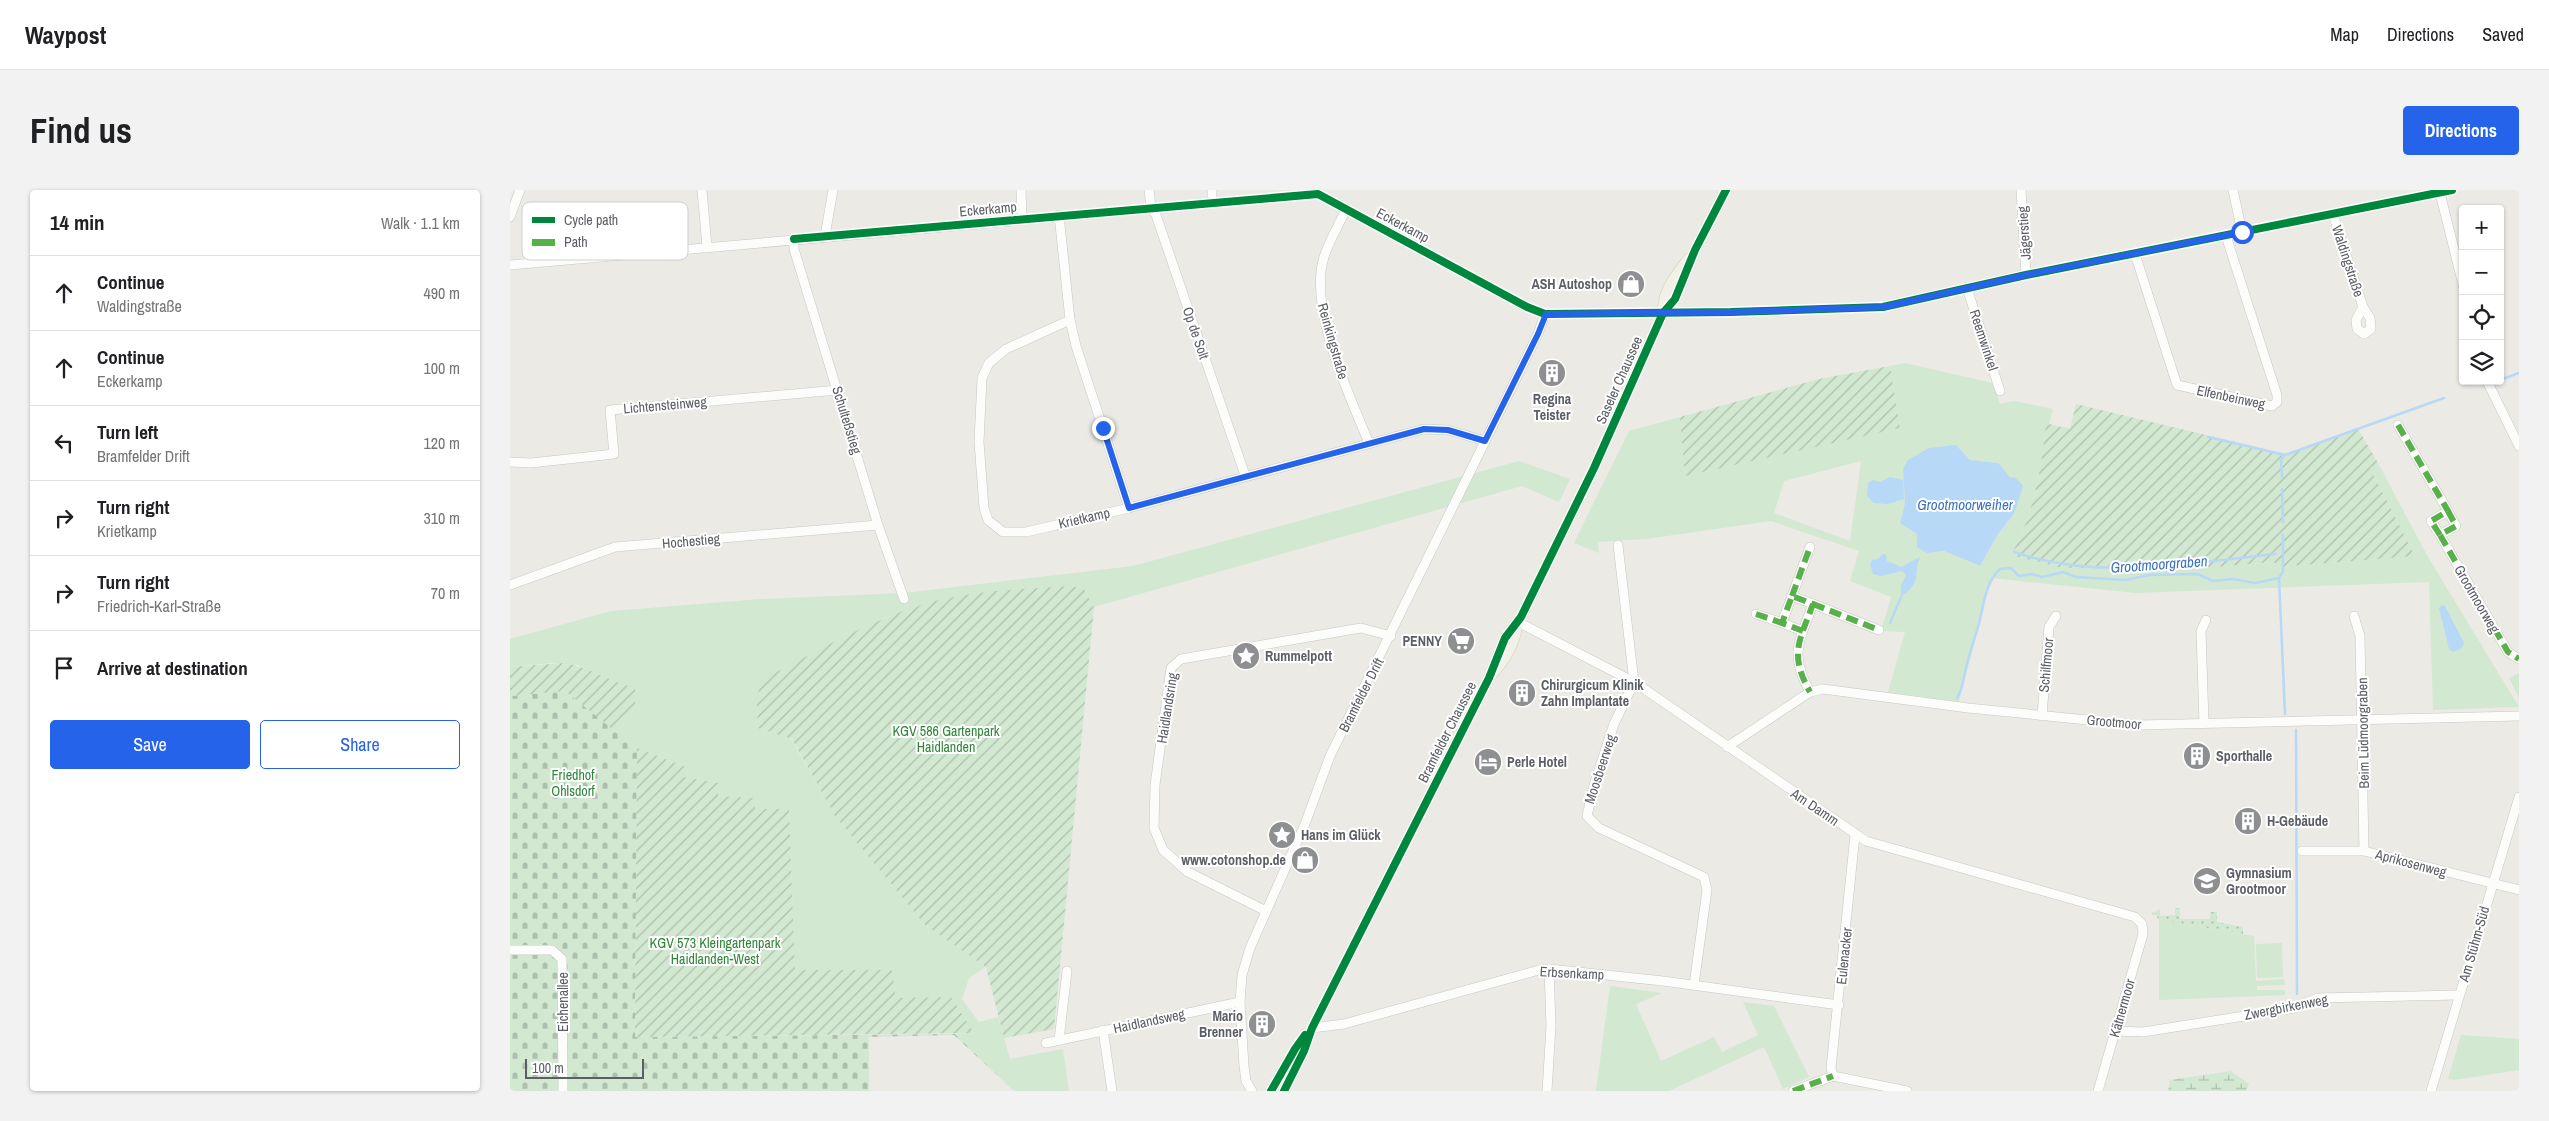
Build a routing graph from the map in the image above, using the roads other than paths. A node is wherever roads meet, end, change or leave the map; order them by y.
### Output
1 (520, 190) edge
2 (702, 190) edge
3 (833, 190) edge
4 (1021, 190) edge
5 (1149, 190) edge
6 (1212, 190) edge
7 (1726, 190) edge
8 (2021, 190) edge
9 (2234, 190) edge
10 (2452, 190) edge
11 (1319, 192) edge
12 (2440, 193) junction
13 (1212, 201) junction
14 (1151, 207) junction
15 (1346, 209) junction
16 (2333, 214) junction
17 (1059, 215) junction
18 (510, 217) edge
19 (1022, 218) junction
20 (2242, 232) junction
21 (826, 236) junction
22 (2226, 236) junction
23 (794, 239) junction
24 (707, 247) junction
25 (688, 249) edge
26 (2135, 254) junction
27 (565, 260) edge
28 (510, 265) edge
29 (2459, 269) edge
30 (2026, 275) junction
31 (1967, 288) junction
32 (2363, 307) dead end
33 (1663, 313) junction
34 (1546, 314) junction
35 (1070, 320) junction
36 (2489, 385) edge
37 (838, 390) junction
38 (2000, 391) dead end
39 (2398, 425) dead end
40 (1485, 441) junction
41 (1369, 443) junction
42 (2519, 446) edge
43 (1603, 448) joint
44 (510, 462) edge
45 (1245, 475) junction
46 (1129, 508) junction
47 (2448, 511) junction
48 (878, 525) junction
49 (2440, 535) junction
50 (1618, 545) dead end
51 (1810, 547) dead end
52 (510, 585) edge
53 (1792, 596) junction
54 (904, 599) dead end
55 (1813, 604) junction
56 (1756, 614) dead end
57 (2056, 616) dead end
58 (2354, 616) dead end
59 (2206, 620) dead end
60 (1518, 622) junction
61 (1782, 623) junction
62 (1879, 630) dead end
63 (1803, 631) junction
64 (1391, 636) junction
65 (2519, 659) edge
66 (1634, 682) junction
67 (1810, 692) junction
68 (2042, 716) junction
69 (2519, 716) edge
70 (2363, 718) junction
71 (2204, 723) junction
72 (1727, 747) junction
73 (2519, 797) edge
74 (1855, 835) junction
75 (2302, 851) dead end
76 (2364, 851) junction
77 (2491, 884) junction
78 (2519, 890) edge
79 (1266, 910) junction
80 (2142, 924) joint
81 (510, 950) edge
82 (1549, 969) junction
83 (1067, 971) dead end
84 (1694, 985) junction
85 (2459, 995) junction
86 (1240, 1002) junction
87 (1838, 1005) junction
88 (1312, 1028) junction
89 (1103, 1030) junction
90 (2115, 1031) junction
91 (1059, 1040) junction
92 (1046, 1042) dead end
93 (1833, 1076) junction
94 (1897, 1090) edge
95 (563, 1091) edge
96 (1112, 1091) edge
97 (1252, 1091) edge
98 (1271, 1091) edge
99 (1284, 1091) edge
100 (1547, 1091) edge
101 (1793, 1091) edge
102 (1906, 1091) edge
103 (2098, 1091) edge
104 (2431, 1091) edge

1 - 18 street
2 - 24 street
3 - 21 street
4 - 19 street
5 - 14 street, Op de Solt
6 - 13 street
7 - 33 main road, Saseler Chaussee
8 - 30 street, Jägerstieg
9 - 20 street
10 - 12 street, Waldingstraße
11 - 13 street, Eckerkamp
11 - 15 street, Eckerkamp
12 - 16 street, Waldingstraße
12 - 29 street
13 - 14 street, Eckerkamp
14 - 17 street, Eckerkamp
14 - 45 street, Op de Solt
15 - 34 street, Eckerkamp
15 - 41 street, Reinkingstraße
16 - 20 street, Waldingstraße
16 - 32 street, Waldingstraße
17 - 19 street, Eckerkamp
17 - 35 street
19 - 21 street, Eckerkamp
20 - 22 street, Waldingstraße
21 - 23 street, Eckerkamp
22 - 26 street, Waldingstraße
22 - 26 street, Elfenbeinweg
23 - 24 street, Eckerkamp
23 - 37 street, Schulteßstieg
24 - 25 street, Eckerkamp
26 - 30 street, Waldingstraße
27 - 28 street, Eckerkamp
30 - 31 street, Waldingstraße
31 - 33 street, Waldingstraße
31 - 38 street, Reemwinkel
33 - 34 street, Eckerkamp
33 - 43 main road, Saseler Chaussee
34 - 40 street, Bramfelder Drift
35 - 46 street
35 - 46 street, Krietkamp
36 - 42 street
37 - 44 street, Lichtensteinweg
37 - 48 street, Schulteßstieg
39 - 47 street
40 - 41 street, Krietkamp
40 - 64 street, Bramfelder Drift
41 - 45 street, Krietkamp
43 - 60 main road, Bramfelder Chaussee
45 - 46 street, Krietkamp
47 - 49 street
47 - 49 street, Grootmoorweg
48 - 52 street, Hochestieg
48 - 54 street, Schulteßstieg
49 - 65 street, Grootmoorweg
50 - 66 street
51 - 53 street
53 - 55 street
53 - 61 street
55 - 62 street
55 - 63 street
56 - 61 street
57 - 68 street, Schilfmoor
58 - 70 street, Beim Lüdmoorgraben
59 - 71 street
60 - 66 street, Am Damm
60 - 88 main road, Bramfelder Chaussee
61 - 63 street
63 - 67 street
64 - 79 street, Bramfelder Drift
64 - 79 street, Haidlandsring
66 - 72 street, Am Damm
66 - 84 street, Moosbeerweg
67 - 68 street, Grootmoor
67 - 72 street, Grootmoor
68 - 71 street, Grootmoor
69 - 70 street, Grootmoor
70 - 71 street, Grootmoor
70 - 76 street, Beim Lüdmoorgraben
72 - 74 street, Am Damm
73 - 77 street, Am Stühm-Süd
74 - 80 street, Am Damm
74 - 87 street, Eulenacker
75 - 76 street, Aprikosenweg
76 - 77 street, Aprikosenweg
77 - 78 street, Aprikosenweg
77 - 85 street, Am Stühm-Süd
79 - 86 street, Bramfelder Drift
80 - 90 street, Kätnermoor
81 - 95 street, Eichenallee
82 - 84 street, Erbsenkamp
82 - 88 street, Erbsenkamp
82 - 100 street
83 - 91 street
84 - 87 street, Erbsenkamp
85 - 90 street, Zwergbirkenweg
85 - 104 street, Am Stühm-Süd
86 - 89 street, Haidlandsweg
86 - 97 street, Bramfelder Drift
87 - 93 street, Eulenacker
88 - 98 main road, Bramfelder Chaussee
88 - 99 main road, Bramfelder Chaussee
89 - 91 street, Haidlandsweg
89 - 96 street
90 - 103 street, Kätnermoor
91 - 92 street, Haidlandsweg
93 - 94 street
93 - 101 street
94 - 102 street

